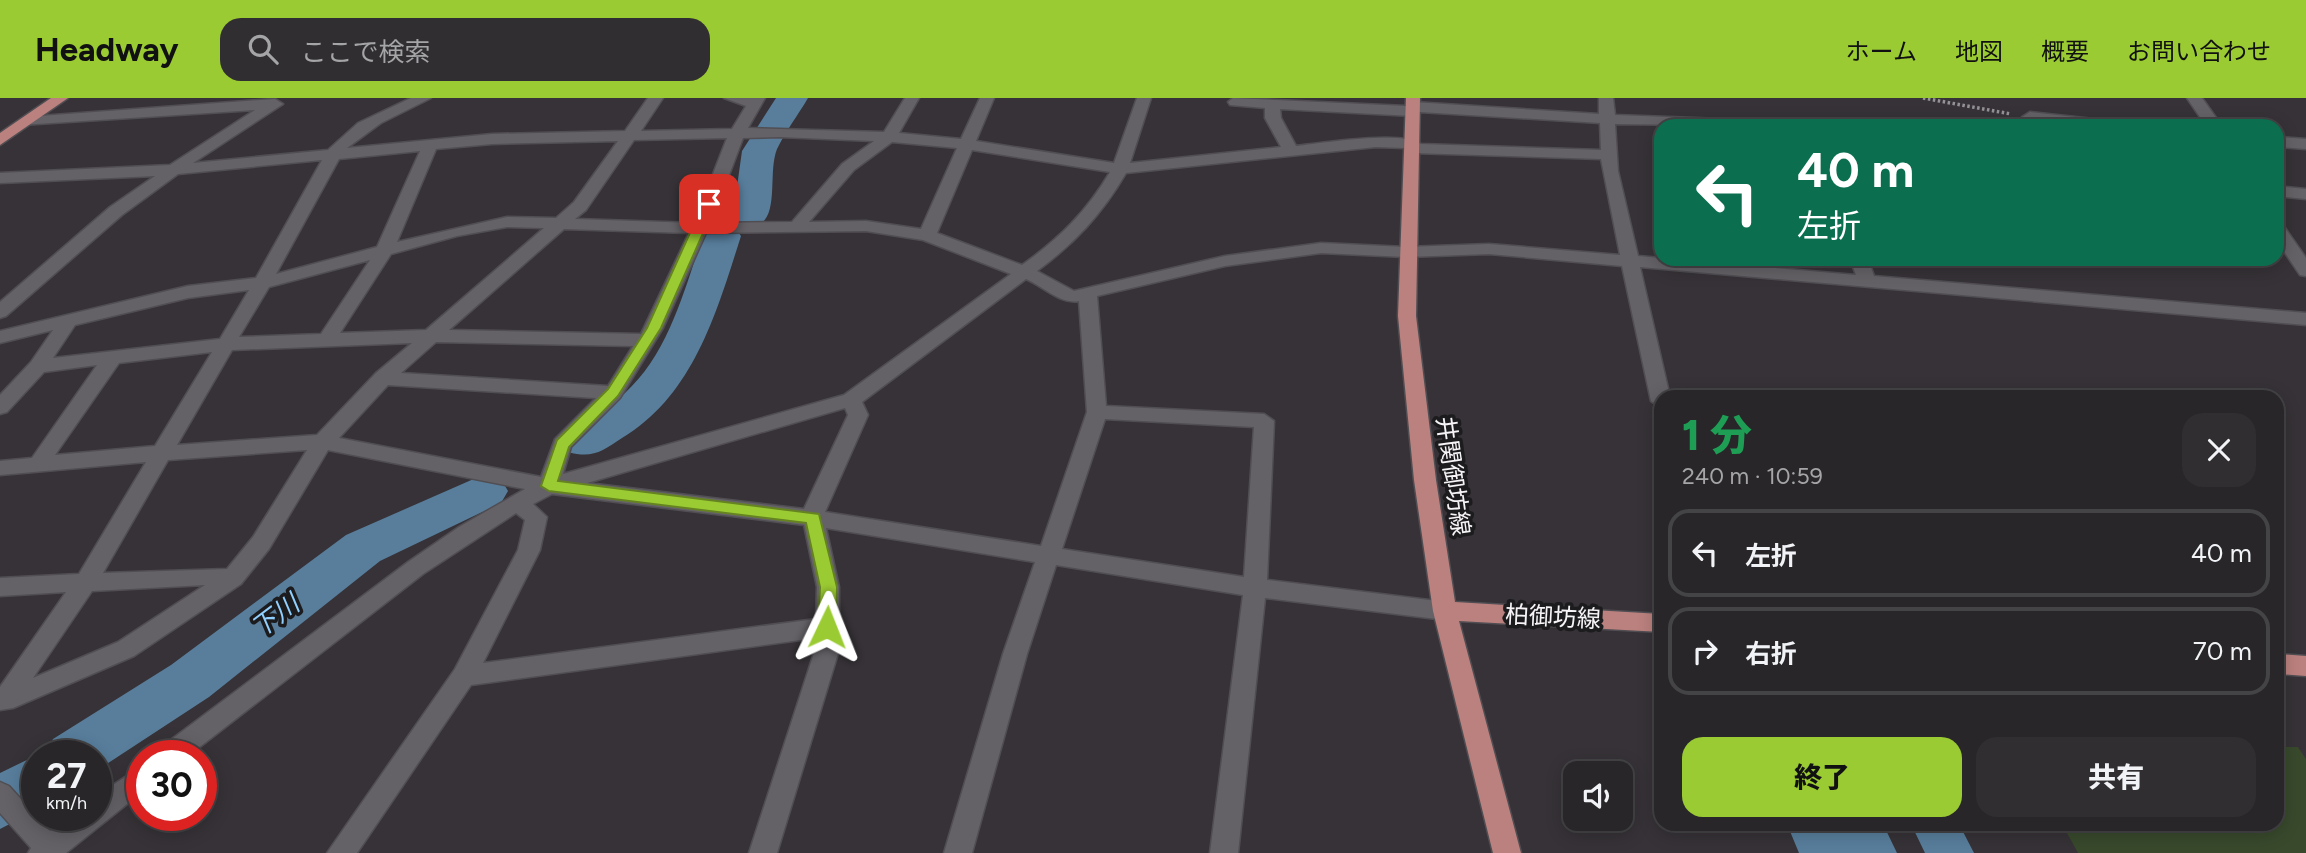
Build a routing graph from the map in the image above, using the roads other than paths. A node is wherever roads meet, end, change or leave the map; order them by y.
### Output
1 (61, 98) edge
2 (425, 98) edge
3 (656, 98) edge
4 (732, 98) edge
5 (912, 98) edge
6 (987, 98) edge
7 (1143, 98) edge
8 (1606, 98) edge
9 (2194, 98) edge
10 (277, 101) edge
11 (409, 101) edge
12 (757, 101) edge
13 (1235, 102) dead end
14 (1272, 103) junction
15 (1413, 105) edge
16 (1608, 119) junction
17 (2209, 119) edge
18 (1654, 121) edge
19 (26, 122) junction
20 (746, 133) junction
21 (3, 136) edge
22 (628, 136) junction
23 (889, 137) junction
24 (2284, 142) edge
25 (965, 144) junction
26 (2306, 144) edge
27 (430, 145) junction
28 (1413, 146) junction
29 (1291, 151) junction
30 (334, 153) junction
31 (1611, 155) junction
32 (1120, 169) junction
33 (172, 170) junction
34 (0, 178) edge
35 (2284, 192) edge
36 (2306, 194) edge
37 (563, 222) junction
38 (700, 228) junction
39 (797, 229) junction
40 (927, 235) junction
41 (2284, 239) edge
42 (2306, 242) edge
43 (2284, 243) edge
44 (384, 251) junction
45 (1406, 252) junction
46 (1631, 260) junction
47 (1654, 262) edge
48 (1695, 266) edge
49 (1861, 266) edge
50 (1023, 271) junction
51 (2306, 271) edge
52 (1867, 282) junction
53 (262, 283) junction
54 (1088, 294) junction
55 (0, 312) edge
56 (2306, 319) edge
57 (68, 322) junction
58 (0, 337) edge
59 (431, 337) junction
60 (646, 340) junction
61 (326, 341) junction
62 (225, 344) junction
63 (112, 358) junction
64 (38, 366) junction
65 (383, 378) junction
66 (1659, 390) edge
67 (613, 393) junction
68 (851, 400) junction
69 (0, 407) edge
70 (1097, 412) junction
71 (323, 442) junction
72 (161, 453) junction
73 (38, 465) junction
74 (0, 468) edge
75 (549, 486) junction
76 (516, 502) junction
77 (813, 518) junction
78 (1051, 556) junction
79 (233, 578) junction
80 (85, 583) junction
81 (0, 587) edge
82 (1255, 588) junction
83 (1445, 611) junction
84 (1654, 623) edge
85 (827, 627) junction
86 (2284, 664) edge
87 (2306, 666) edge
88 (464, 676) junction
89 (2, 703) edge
90 (190, 740) edge
91 (126, 789) edge
92 (0, 794) edge
93 (112, 800) edge
94 (74, 831) edge
95 (48, 852) edge
96 (341, 853) edge
97 (763, 853) edge
98 (957, 853) edge
99 (1224, 853) edge
100 (1507, 853) edge

1 - 19 main road
2 - 11 street
3 - 22 street
4 - 12 street
5 - 23 street
6 - 25 street
7 - 32 street
8 - 16 street
9 - 17 street
10 - 19 street
10 - 33 street
11 - 30 street
12 - 20 street
13 - 14 street
14 - 15 street
14 - 29 street
15 - 16 street
15 - 28 main road, 井関御坊線
16 - 18 street
16 - 31 street
19 - 21 main road
20 - 22 street
20 - 23 street
20 - 38 street
22 - 27 street
22 - 37 street
23 - 25 street
23 - 39 street
24 - 26 street
25 - 32 street
25 - 40 street
27 - 30 street
27 - 44 street
28 - 29 street
28 - 31 street
28 - 45 main road, 井関御坊線
29 - 32 street
30 - 33 street
30 - 53 street
31 - 46 street
32 - 50 street
33 - 34 street
33 - 55 street
35 - 36 street
37 - 38 street
37 - 44 street
37 - 59 street
38 - 39 street
38 - 60 street
39 - 40 street
40 - 50 street
41 - 42 street
43 - 51 street
44 - 53 street
44 - 61 street
45 - 46 street
45 - 54 street
45 - 83 main road, 井関御坊線
46 - 47 street
46 - 66 street
48 - 52 street
49 - 52 street
50 - 54 street
50 - 68 street
52 - 56 street
53 - 57 street
53 - 62 street
54 - 70 street
57 - 58 street
57 - 64 street
59 - 60 street
59 - 61 street
59 - 65 street
60 - 67 street
61 - 62 street
62 - 63 street
62 - 72 street
63 - 64 street
63 - 73 street
64 - 69 street
65 - 67 street
65 - 71 street
67 - 75 street
68 - 75 street
68 - 77 street
70 - 78 street
70 - 82 street
71 - 72 street
71 - 75 street
71 - 79 street
72 - 73 street
72 - 80 street
73 - 74 street
75 - 76 street
75 - 77 street
76 - 88 street
76 - 90 street
77 - 78 street
77 - 85 street
78 - 82 street
78 - 98 street
79 - 80 street
79 - 89 street
80 - 81 street
80 - 89 street
82 - 83 street
82 - 99 street
83 - 84 main road, 柏御坊線
83 - 100 main road, 井関御坊線
85 - 88 street
85 - 97 street
86 - 87 main road
88 - 96 street
91 - 93 street
92 - 95 street
94 - 95 street

